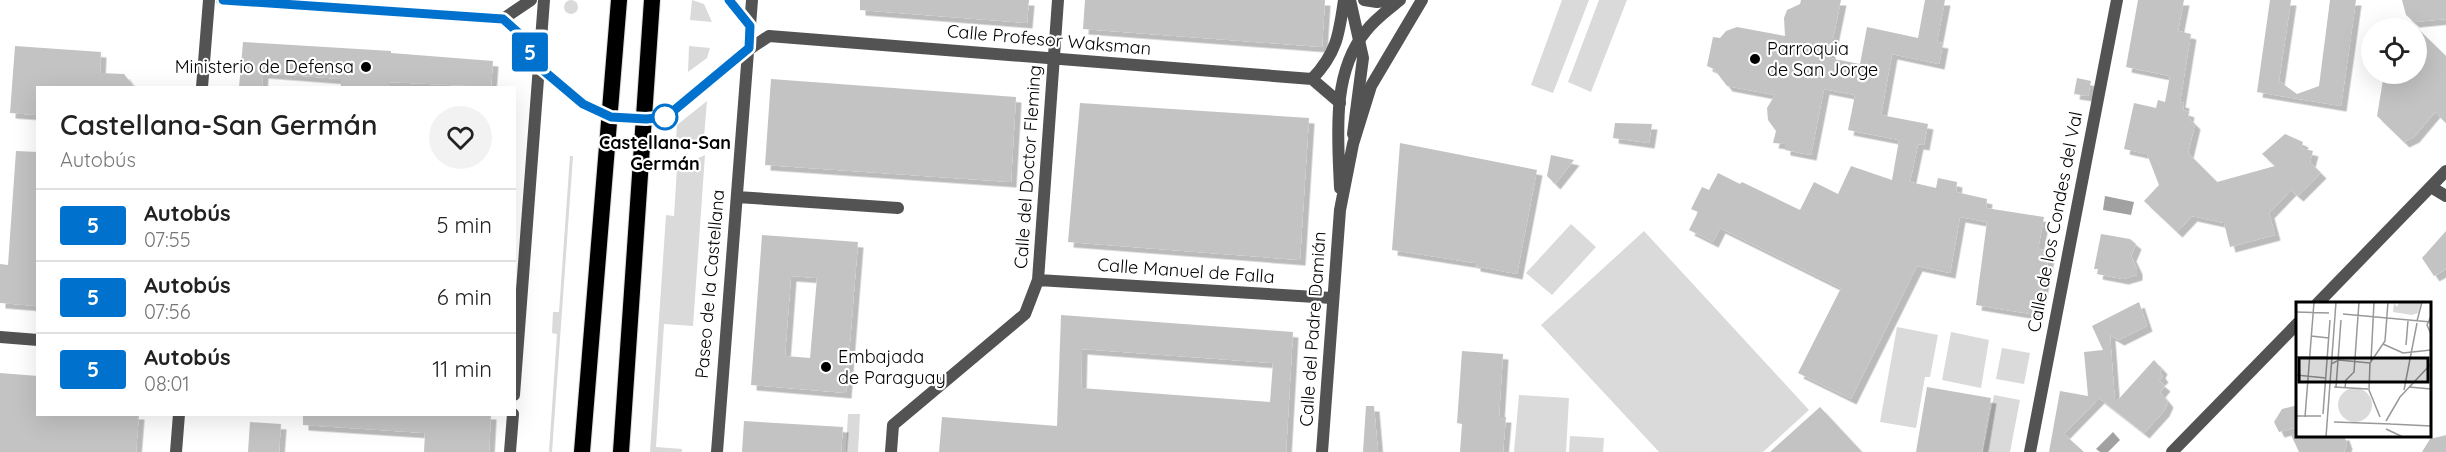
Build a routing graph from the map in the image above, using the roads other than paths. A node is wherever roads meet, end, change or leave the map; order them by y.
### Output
1 (209, 0) edge
2 (222, 0) edge
3 (531, 0) edge
4 (544, 0) edge
5 (619, 0) edge
6 (652, 0) edge
7 (729, 0) edge
8 (752, 0) edge
9 (1058, 0) edge
10 (1344, 0) edge
11 (1350, 0) edge
12 (1364, 0) edge
13 (1392, 0) edge
14 (1400, 0) edge
15 (1422, 0) edge
16 (2117, 0) edge
17 (503, 19) junction
18 (750, 26) junction
19 (1361, 37) junction
20 (749, 48) junction
21 (1053, 58) junction
22 (538, 66) junction
23 (1312, 79) junction
24 (202, 86) edge
25 (1340, 103) junction
26 (611, 117) junction
27 (646, 119) junction
28 (1353, 144) junction
29 (2446, 171) edge
30 (2431, 187) junction
31 (2446, 196) edge
32 (737, 197) junction
33 (898, 208) dead end
34 (1340, 210) junction
35 (1038, 280) junction
36 (1332, 298) junction
37 (2318, 302) edge
38 (2296, 325) edge
39 (0, 337) edge
40 (36, 340) edge
41 (516, 366) edge
42 (179, 416) edge
43 (513, 416) edge
44 (176, 452) edge
45 (510, 452) edge
46 (582, 452) edge
47 (621, 452) edge
48 (717, 452) edge
49 (891, 452) edge
50 (1322, 452) edge
51 (2030, 452) edge
52 (2172, 452) edge

1 - 24 street
2 - 17 street
3 - 17 street
4 - 22 street
5 - 26 highway
6 - 27 highway
7 - 18 street
8 - 18 street, Paseo de la Castellana
9 - 21 street, Calle del Doctor Fleming
10 - 23 street
11 - 19 street, Calle del Padre Damián
12 - 13 street
14 - 19 street, Calle del Padre Damián
15 - 28 street, Calle del Padre Damián
16 - 51 street, Calle de los Condes del Val
17 - 22 street
18 - 20 street, Paseo de la Castellana
19 - 25 street, Calle del Padre Damián
19 - 28 street, Calle del Padre Damián
20 - 21 street, Calle Profesor Waksman
20 - 27 street
20 - 32 street, Paseo de la Castellana
21 - 23 street, Calle Profesor Waksman
21 - 35 street, Calle del Doctor Fleming
22 - 26 street
22 - 41 street
23 - 25 street
25 - 34 street, Calle del Padre Damián
26 - 27 street
26 - 46 highway
27 - 47 highway
28 - 34 street, Calle del Padre Damián
29 - 30 street
30 - 31 street
30 - 37 street
32 - 33 street
32 - 48 street, Paseo de la Castellana
34 - 36 street, Calle del Padre Damián
35 - 36 street, Calle Manuel de Falla
35 - 49 street, Calle del Doctor Fleming
36 - 50 street, Calle del Padre Damián
38 - 52 street
39 - 40 street
42 - 44 street
43 - 45 street

